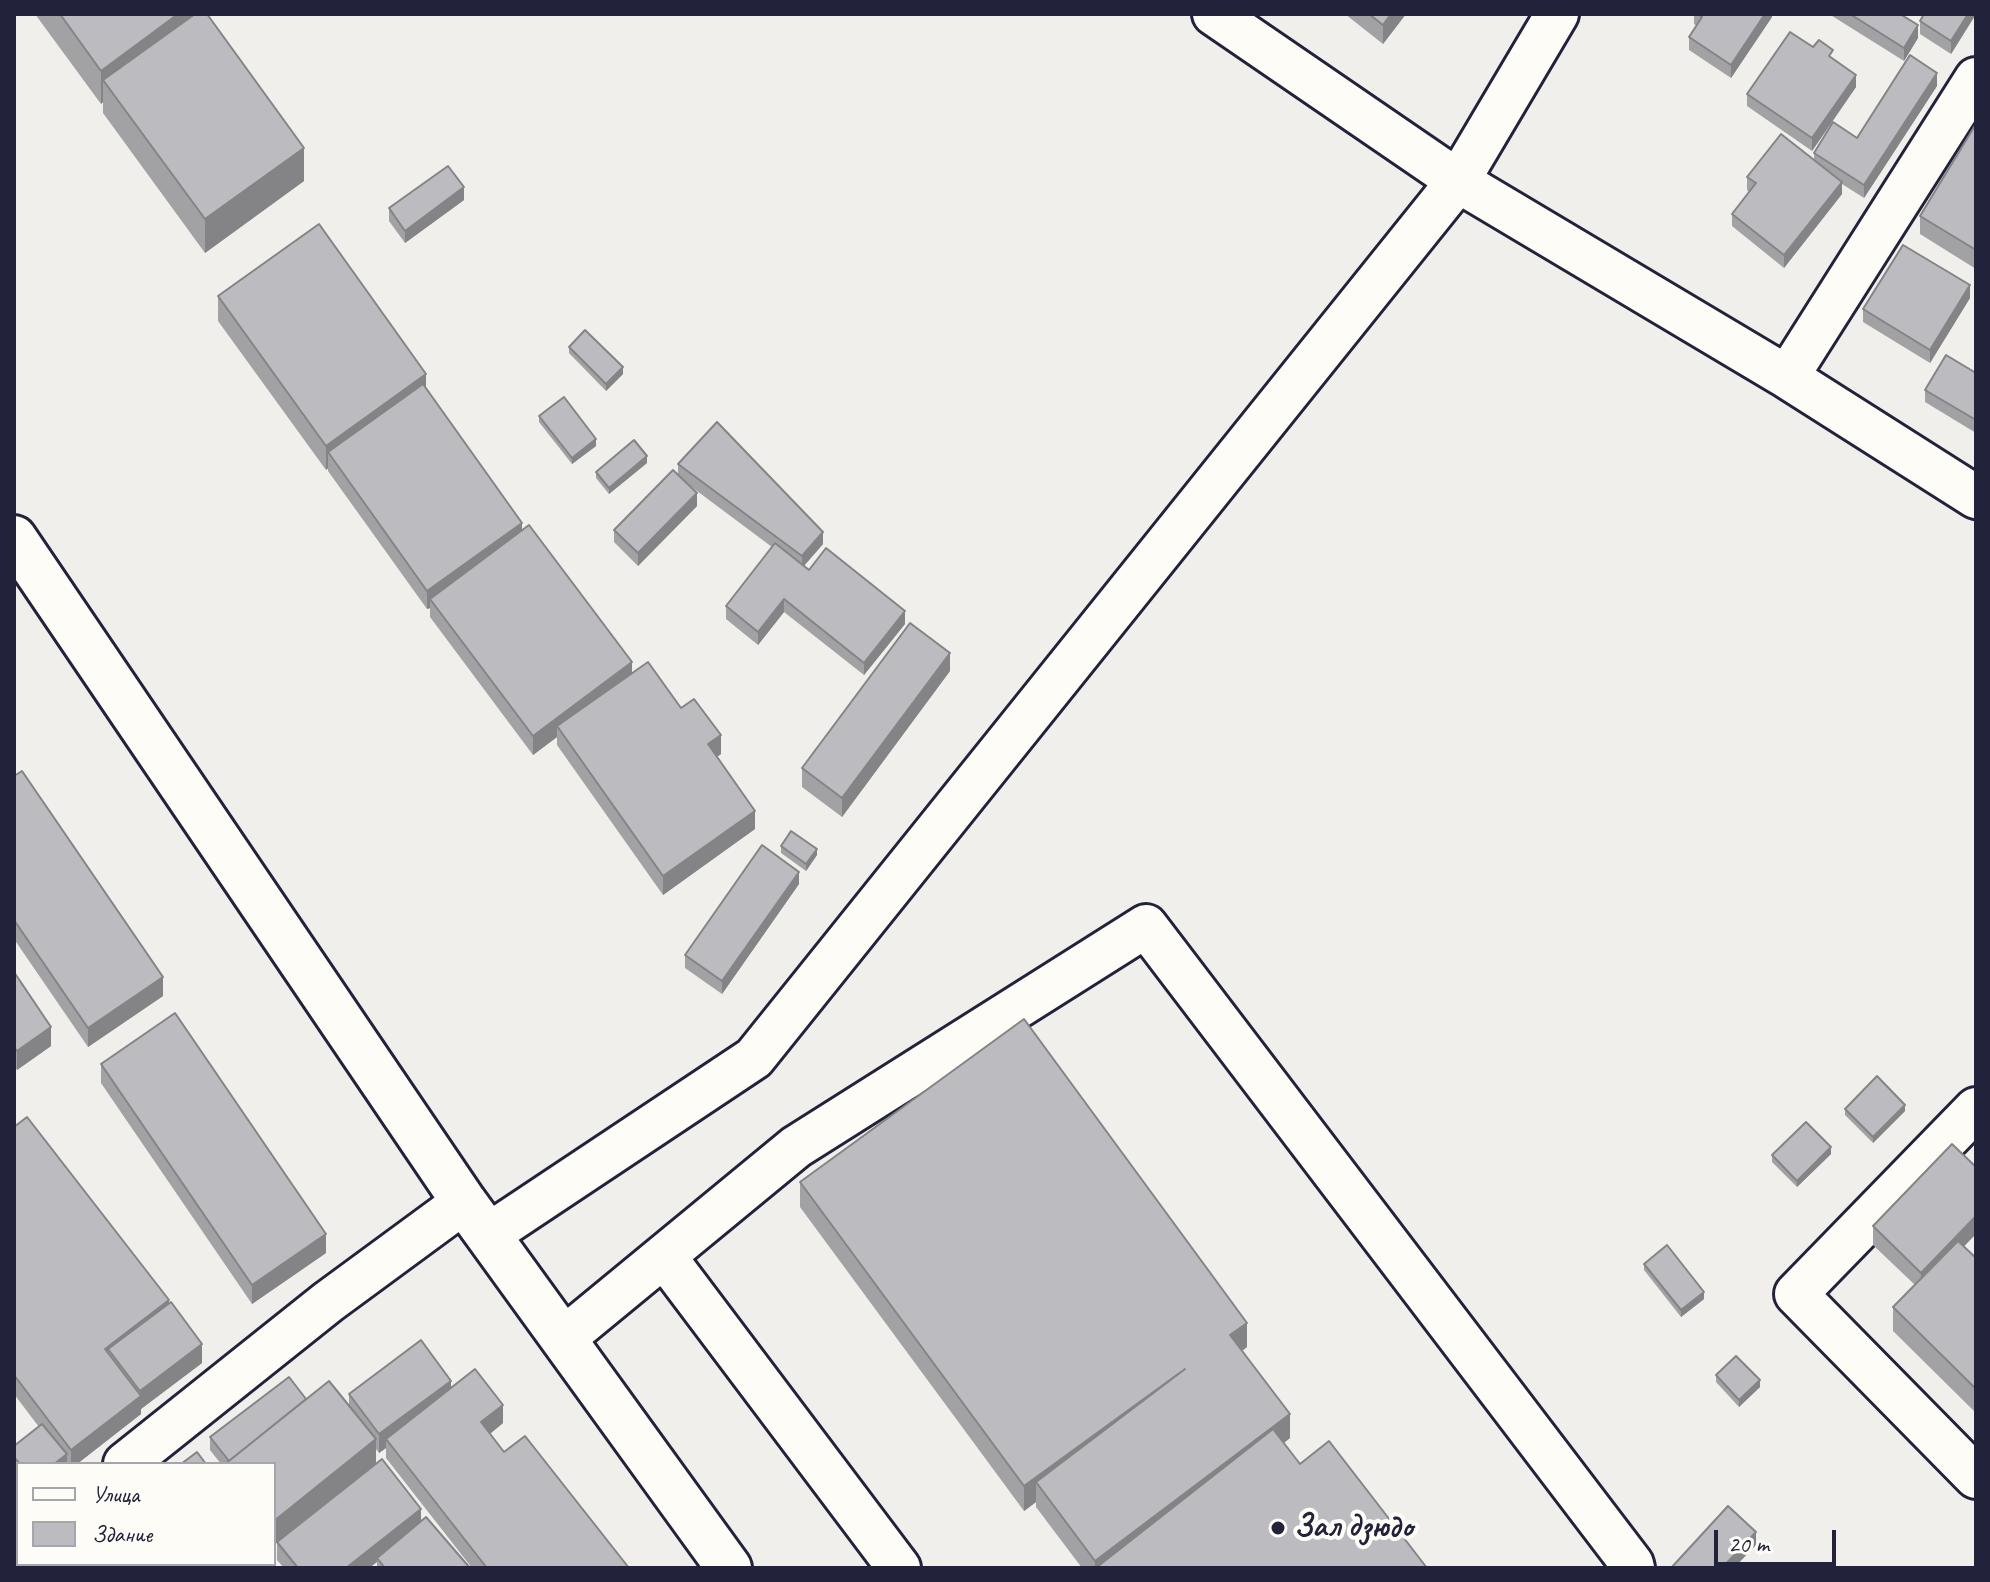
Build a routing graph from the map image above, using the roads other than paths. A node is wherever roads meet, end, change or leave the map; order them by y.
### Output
1 (1214, 14) edge
2 (1557, 14) edge
3 (1976, 79) edge
4 (1458, 181) junction
5 (1787, 377) junction
6 (1976, 497) edge
7 (14, 538) edge
8 (1976, 1109) edge
9 (476, 1219) junction
10 (664, 1256) junction
11 (563, 1339) junction
12 (128, 1462) edge
13 (1976, 1477) edge
14 (729, 1568) edge
15 (899, 1568) edge
16 (1633, 1568) edge

1 - 4 street
2 - 4 street
3 - 5 street
4 - 5 street
4 - 9 street
5 - 6 street
7 - 9 main road
8 - 13 street
9 - 11 main road
9 - 12 street
10 - 11 street
10 - 15 street
10 - 16 street
11 - 14 main road

